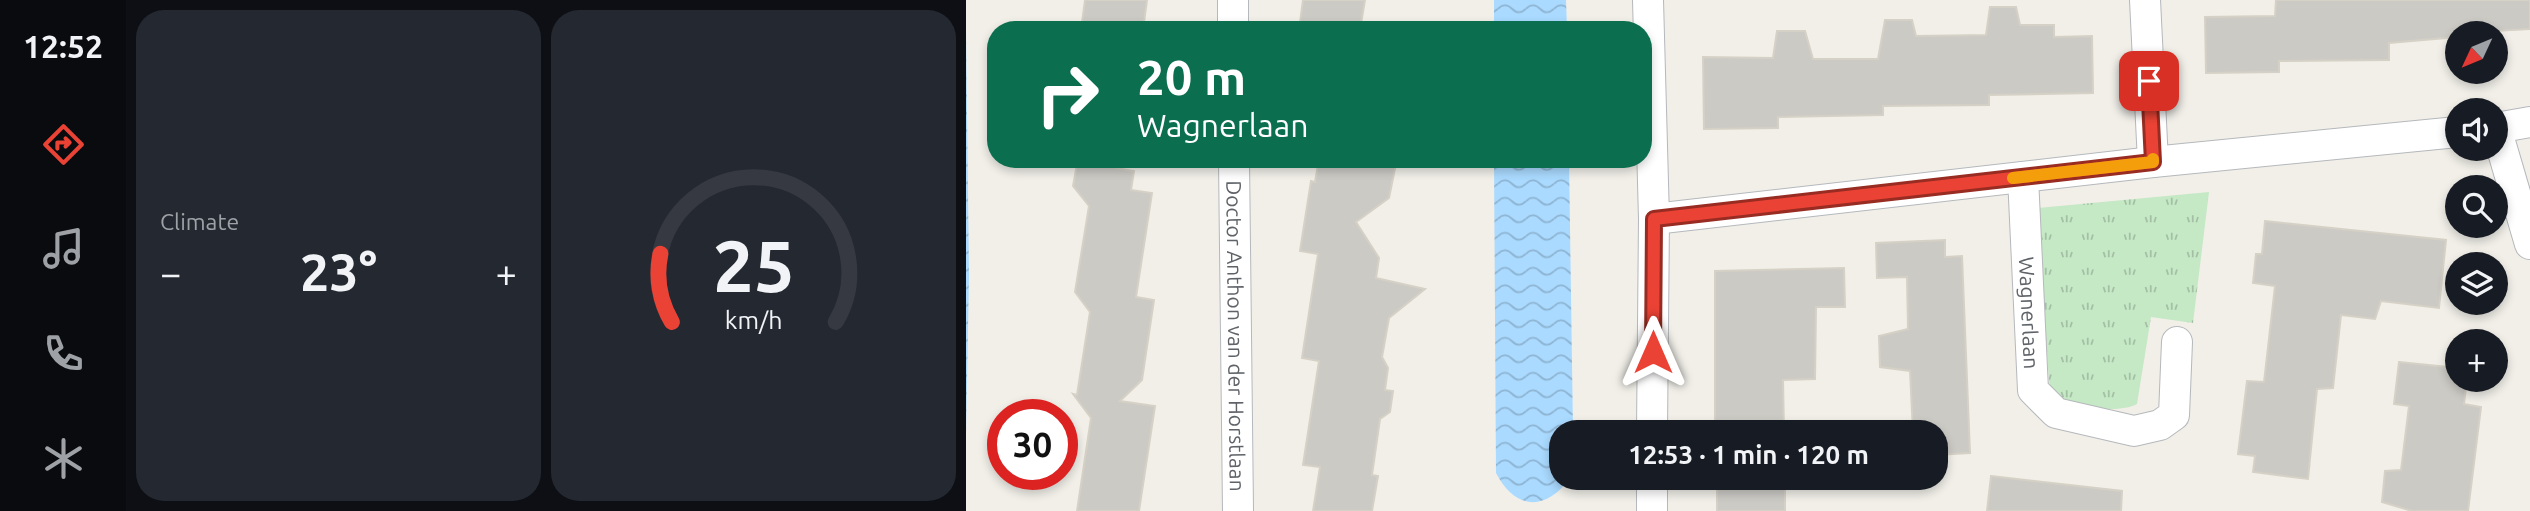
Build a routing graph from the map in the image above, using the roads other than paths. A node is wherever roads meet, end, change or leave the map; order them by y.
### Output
1 (1233, 0) edge
2 (1648, 0) edge
3 (2145, 0) edge
4 (1233, 21) edge
5 (1649, 21) edge
6 (2530, 122) edge
7 (2508, 126) edge
8 (2445, 133) edge
9 (1652, 146) edge
10 (2506, 161) edge
11 (2153, 162) junction
12 (1234, 168) edge
13 (2023, 177) junction
14 (1654, 219) junction
15 (2530, 244) edge
16 (2177, 342) dead end
17 (1653, 420) edge
18 (1652, 490) edge
19 (1238, 511) edge
20 (1652, 511) edge

1 - 4 street
2 - 5 street
3 - 11 street
6 - 7 street
8 - 11 street
9 - 14 street
10 - 15 street
11 - 13 street
12 - 19 street, Doctor Anthon van der Horstlaan
13 - 14 street
13 - 16 street, Wagnerlaan
14 - 17 street
18 - 20 street

